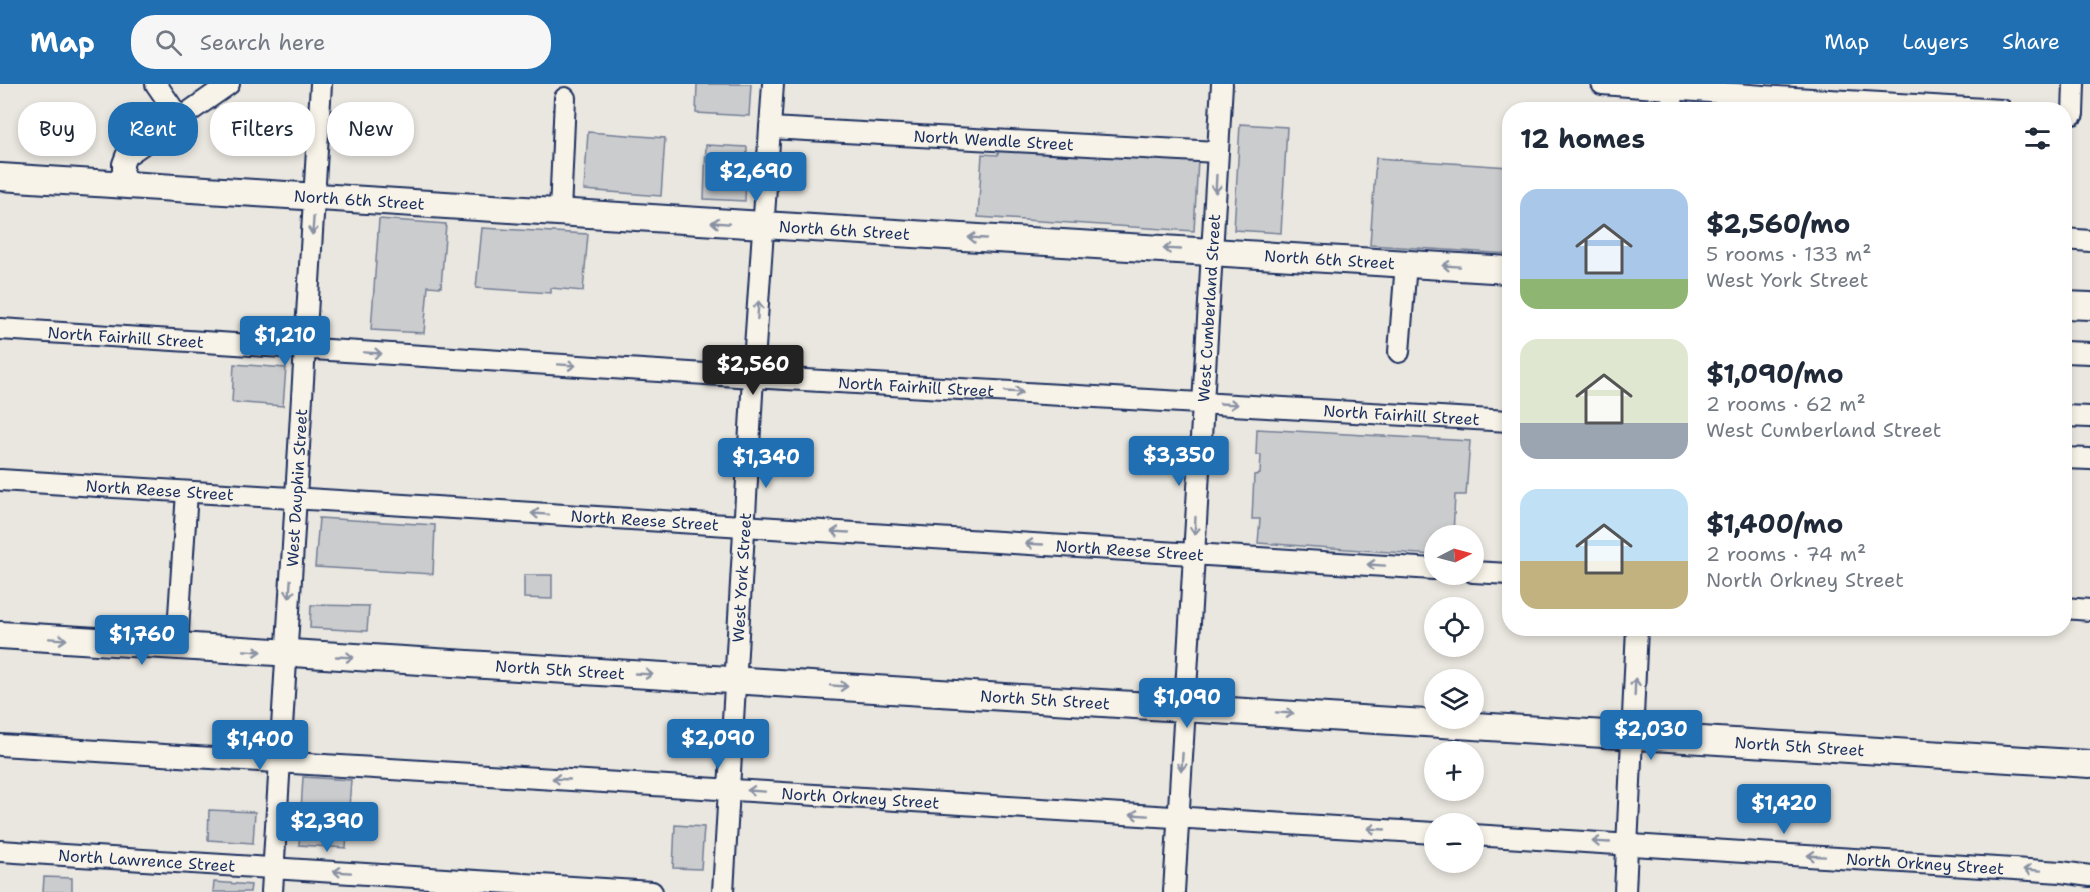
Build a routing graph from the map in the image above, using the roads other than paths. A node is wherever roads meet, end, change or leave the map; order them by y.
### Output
1 (156, 84) edge
2 (229, 84) edge
3 (321, 84) edge
4 (773, 84) edge
5 (1222, 84) edge
6 (1602, 84) edge
7 (2074, 84) edge
8 (1673, 86) edge
9 (565, 98) dead end
10 (169, 102) edge
11 (1672, 102) edge
12 (1771, 102) edge
13 (198, 106) edge
14 (2076, 114) edge
15 (770, 128) junction
16 (1217, 153) junction
17 (126, 156) edge
18 (0, 177) edge
19 (123, 184) junction
20 (315, 196) junction
21 (560, 212) junction
22 (763, 225) junction
23 (2072, 240) edge
24 (2090, 241) edge
25 (1212, 251) junction
26 (1406, 263) junction
27 (1502, 270) edge
28 (2072, 305) edge
29 (2090, 306) edge
30 (0, 329) edge
31 (305, 348) junction
32 (1399, 352) dead end
33 (2072, 352) edge
34 (2090, 353) edge
35 (753, 377) junction
36 (1202, 402) junction
37 (2072, 416) edge
38 (2090, 417) edge
39 (1502, 421) edge
40 (2072, 458) edge
41 (2090, 459) edge
42 (0, 480) edge
43 (187, 492) junction
44 (296, 499) junction
45 (746, 526) junction
46 (1194, 553) junction
47 (1424, 568) edge
48 (1484, 573) edge
49 (1502, 574) edge
50 (2072, 609) edge
51 (2090, 610) edge
52 (0, 635) edge
53 (1637, 636) edge
54 (177, 646) junction
55 (286, 653) junction
56 (736, 679) junction
57 (1185, 707) junction
58 (1633, 735) junction
59 (0, 745) edge
60 (280, 762) junction
61 (2090, 764) edge
62 (730, 789) junction
63 (1179, 818) junction
64 (1424, 832) edge
65 (1484, 836) edge
66 (1629, 844) junction
67 (0, 851) edge
68 (273, 868) junction
69 (2090, 876) edge
70 (272, 892) edge
71 (652, 892) edge
72 (723, 892) edge
73 (1174, 892) edge
74 (1625, 892) edge

1 - 10 street
2 - 13 street
3 - 20 street, West Dauphin Street
4 - 15 street, West York Street
5 - 16 street, West Cumberland Street
6 - 8 street
7 - 14 street
8 - 11 street
8 - 12 street
9 - 21 street
15 - 16 street, North Wendle Street
15 - 22 street, West York Street
16 -> 25 street, West Cumberland Street
17 - 19 street
18 - 19 main road, North 6th Street
19 - 20 main road, North 6th Street
20 - 21 main road, North 6th Street
20 -> 31 street, West Dauphin Street
22 -> 21 main road, North 6th Street
25 -> 22 main road, North 6th Street
35 -> 22 street, West York Street
23 - 24 street
25 - 26 main road, North 6th Street
25 - 36 street, West Cumberland Street
27 -> 26 main road, North 6th Street
26 - 32 street
28 - 29 main road
30 - 31 street, North Fairhill Street
31 -> 35 street, North Fairhill Street
31 - 44 street, West Dauphin Street
33 - 34 street
35 -> 36 street, North Fairhill Street
35 - 45 street, West York Street
36 -> 39 street, North Fairhill Street
36 -> 46 street, West Cumberland Street
37 - 38 street
40 - 41 street
42 - 43 street, North Reese Street
43 - 44 street, North Reese Street
43 - 54 street
45 -> 44 street, North Reese Street
44 -> 55 street, West Dauphin Street
46 -> 45 street, North Reese Street
45 - 56 street, West York Street
47 -> 46 street, North Reese Street
46 - 57 street, West Cumberland Street
48 - 49 street
50 - 51 street
52 -> 54 main road, North 5th Street
58 -> 53 street
54 -> 55 main road, North 5th Street
55 -> 56 main road, North 5th Street
55 - 60 street, West Dauphin Street
56 -> 57 main road, North 5th Street
56 - 62 street, West York Street
57 -> 58 main road, North 5th Street
57 -> 63 street, West Cumberland Street
58 - 61 main road, North 5th Street
58 - 66 street
59 - 60 street, North Orkney Street
62 -> 60 street, North Orkney Street
60 - 68 street, West Dauphin Street
63 -> 62 street, North Orkney Street
62 - 72 street, West York Street
64 -> 63 street, North Orkney Street
63 - 73 street, West Cumberland Street
66 -> 65 street, North Orkney Street
69 -> 66 street, North Orkney Street
66 - 74 street
67 - 68 street, North Lawrence Street
68 - 70 street, West Dauphin Street
71 -> 68 street, North Lawrence Street

